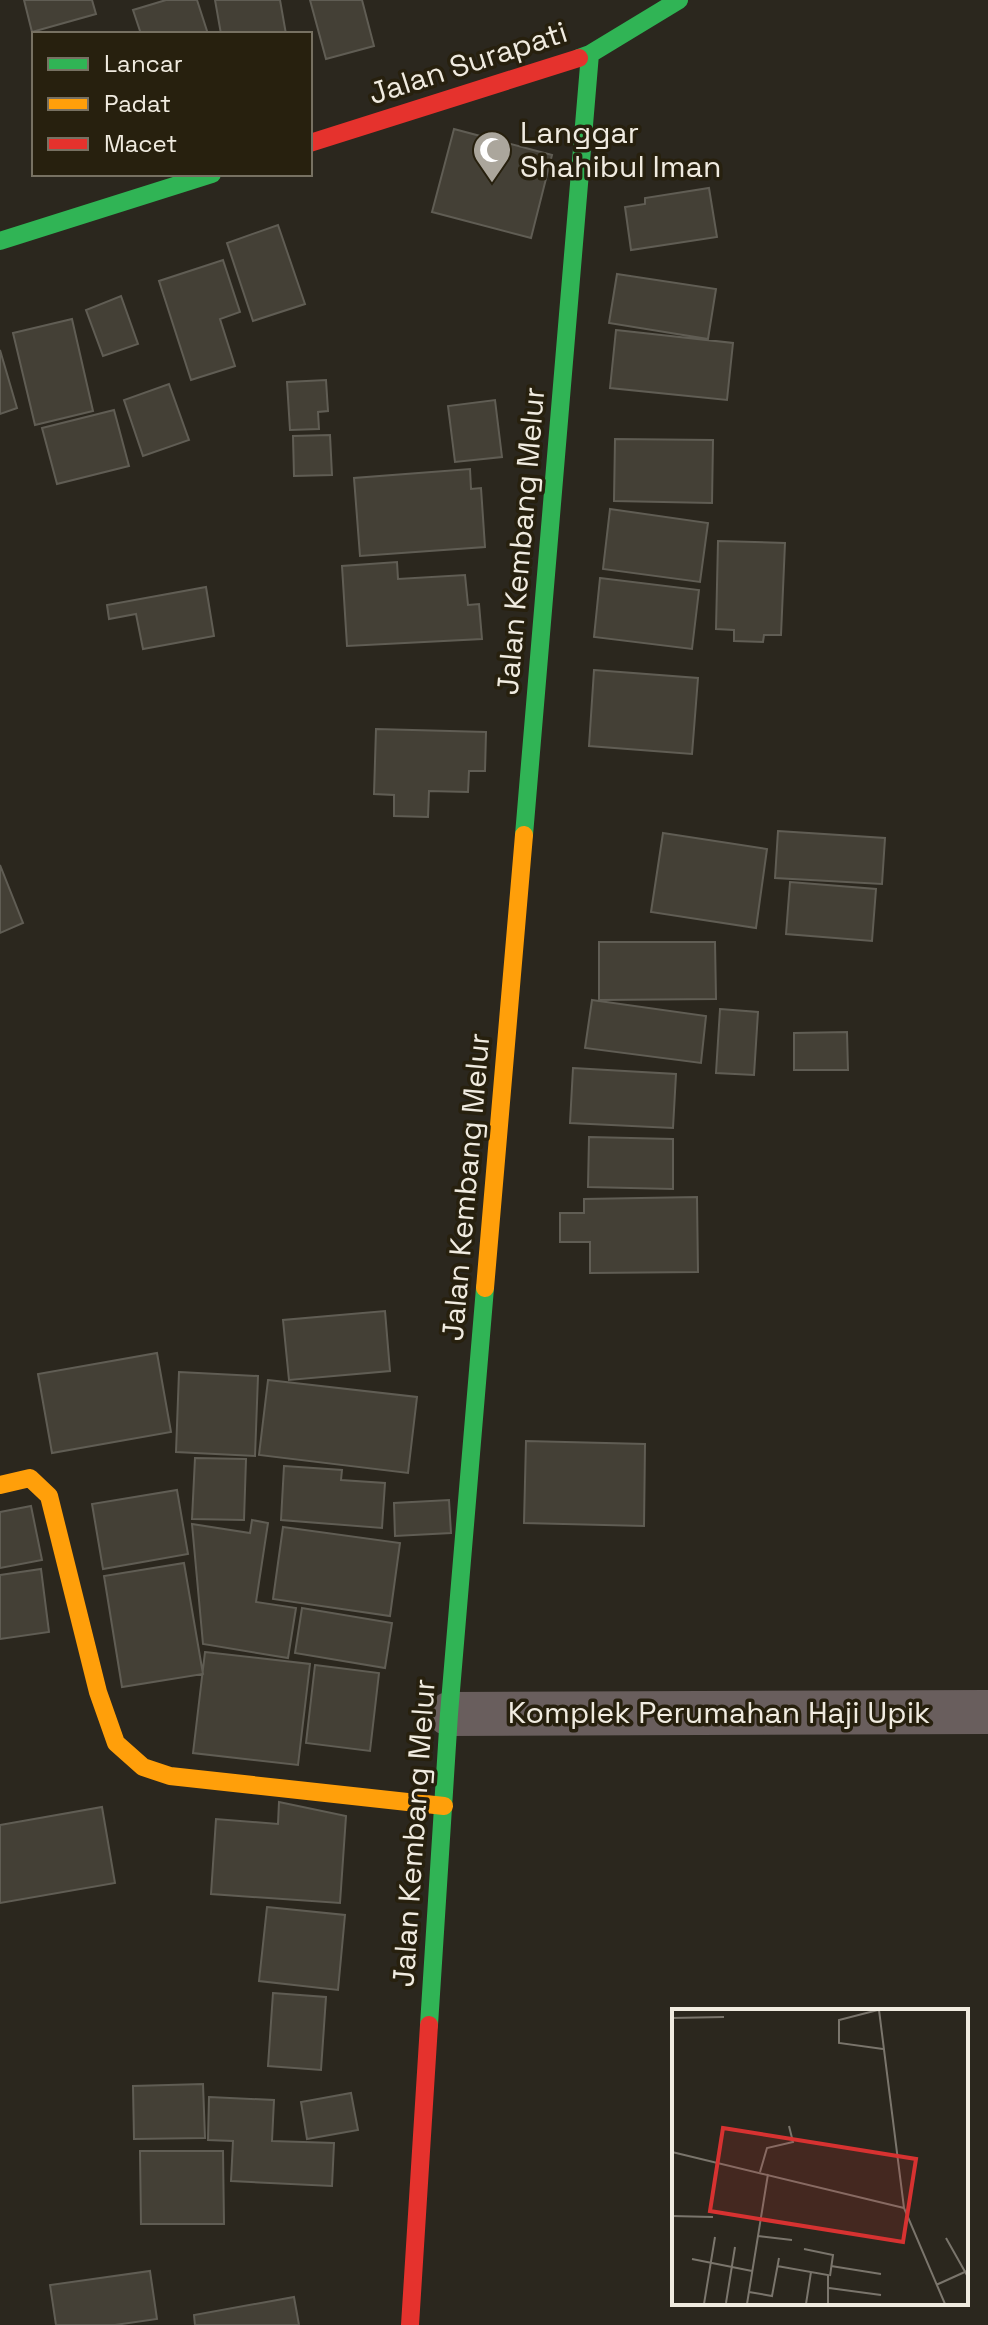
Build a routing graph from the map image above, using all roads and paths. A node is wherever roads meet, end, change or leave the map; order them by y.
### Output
1 (679, 0) edge
2 (590, 54) junction
3 (312, 142) edge
4 (206, 176) edge
5 (0, 241) edge
6 (0, 1485) edge
7 (988, 1712) edge
8 (449, 1714) junction
9 (444, 1806) junction
10 (410, 2325) edge

1 - 2 street, Jalan Surapati
2 - 3 street, Jalan Surapati
2 - 8 street, Jalan Kembang Melur
4 - 5 street
6 - 9 street
7 - 8 street, Komplek Perumahan Haji Upik
8 - 9 street, Jalan Kembang Melur
9 - 10 street, Jalan Kembang Melur

